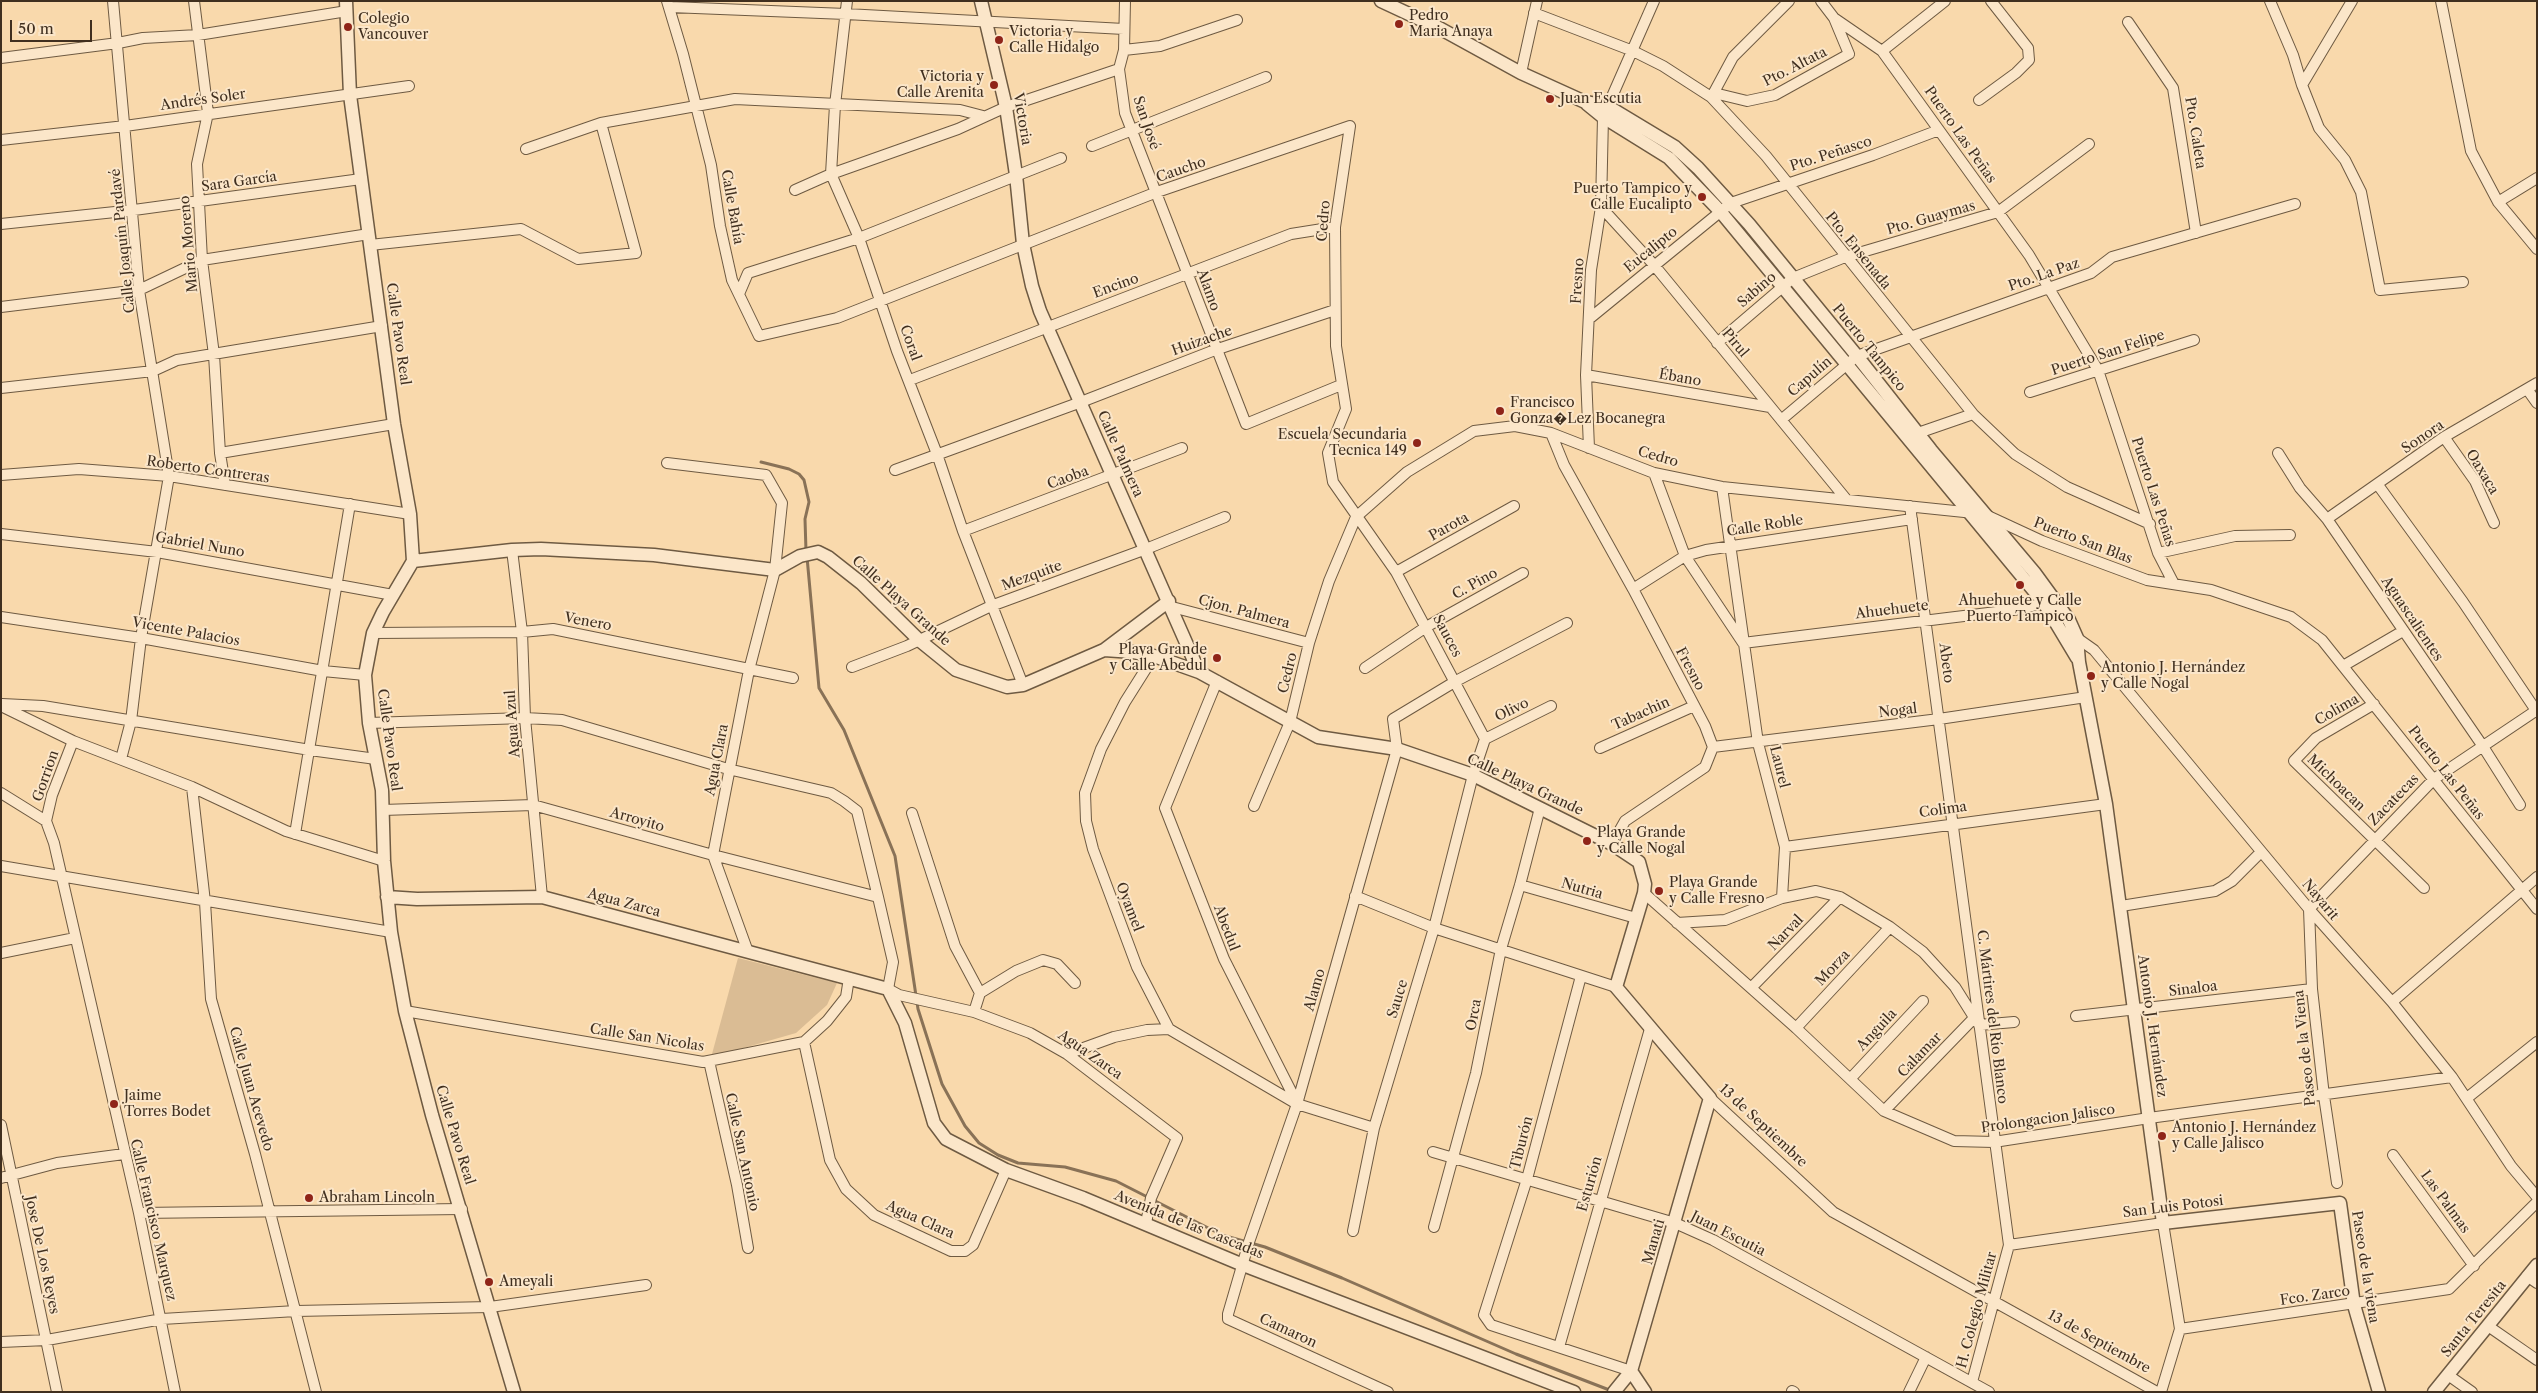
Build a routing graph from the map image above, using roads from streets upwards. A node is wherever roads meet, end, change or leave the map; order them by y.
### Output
1 (113, 1) edge
2 (194, 1) edge
3 (847, 1) edge
4 (981, 1) edge
5 (1126, 1) edge
6 (1381, 1) edge
7 (1537, 1) edge
8 (1654, 1) edge
9 (1789, 1) edge
10 (1820, 1) edge
11 (1945, 1) edge
12 (1991, 1) edge
13 (2270, 1) edge
14 (2352, 1) edge
15 (2441, 1) edge
16 (669, 4) edge
17 (346, 6) edge
18 (1534, 13) junction
19 (846, 14) junction
20 (1834, 18) junction
21 (1237, 20) dead end
22 (986, 21) junction
23 (2128, 22) dead end
24 (1124, 28) junction
25 (198, 36) junction
26 (118, 44) junction
27 (1124, 50) junction
28 (1633, 51) junction
29 (1882, 51) junction
30 (1, 58) edge
31 (1119, 69) junction
32 (1521, 73) junction
33 (1266, 77) dead end
34 (2302, 85) junction
35 (409, 86) dead end
36 (350, 95) junction
37 (1713, 95) junction
38 (1980, 100) dead end
39 (835, 105) junction
40 (695, 106) junction
41 (1006, 107) junction
42 (1605, 112) junction
43 (208, 113) junction
44 (983, 116) junction
45 (601, 123) junction
46 (125, 126) junction
47 (1350, 126) joint
48 (1131, 130) junction
49 (1939, 130) junction
50 (1, 140) edge
51 (2089, 144) dead end
52 (1092, 146) dead end
53 (526, 149) dead end
54 (1061, 158) dead end
55 (831, 174) junction
56 (1016, 175) junction
57 (2537, 178) edge
58 (361, 179) junction
59 (1786, 183) junction
60 (795, 190) dead end
61 (1157, 192) junction
62 (198, 201) junction
63 (2498, 202) junction
64 (1731, 203) junction
65 (2295, 204) dead end
66 (1601, 207) junction
67 (134, 210) junction
68 (1720, 211) junction
69 (1998, 212) junction
70 (1, 224) edge
71 (1335, 228) junction
72 (2196, 233) junction
73 (858, 238) junction
74 (370, 240) junction
75 (1024, 244) junction
76 (2537, 249) edge
77 (1845, 257) junction
78 (202, 260) junction
79 (1654, 265) junction
80 (1188, 274) junction
81 (1788, 282) junction
82 (2463, 282) dead end
83 (2048, 287) junction
84 (139, 290) junction
85 (739, 294) junction
86 (881, 300) junction
87 (1, 307) edge
88 (1335, 310) junction
89 (838, 318) joint
90 (1589, 319) junction
91 (382, 326) junction
92 (1046, 327) junction
93 (1908, 336) junction
94 (2194, 340) dead end
95 (1717, 343) junction
96 (1215, 350) junction
97 (214, 354) junction
98 (1852, 360) junction
99 (2098, 370) junction
100 (153, 371) junction
101 (1586, 376) junction
102 (910, 380) junction
103 (2537, 383) edge
104 (1341, 385) junction
105 (1, 388) edge
106 (2527, 389) junction
107 (2030, 392) dead end
108 (1081, 402) junction
109 (2537, 403) edge
110 (1770, 407) junction
111 (1973, 414) junction
112 (1781, 420) junction
113 (394, 424) junction
114 (1551, 433) junction
115 (1918, 433) junction
116 (2444, 437) junction
117 (1182, 448) dead end
118 (1589, 448) junction
119 (2278, 452) dead end
120 (220, 453) junction
121 (937, 454) junction
122 (667, 464) dead end
123 (895, 470) dead end
124 (1654, 473) junction
125 (1, 476) edge
126 (169, 476) junction
127 (1113, 476) junction
128 (226, 485) junction
129 (2378, 485) junction
130 (1722, 486) junction
131 (1846, 499) junction
132 (350, 504) junction
133 (1514, 506) dead end
134 (1910, 506) junction
135 (1969, 512) junction
136 (410, 514) junction
137 (1985, 515) junction
138 (1225, 517) dead end
139 (1356, 517) junction
140 (1912, 519) junction
141 (2327, 519) junction
142 (2494, 523) dead end
143 (2150, 524) junction
144 (963, 531) junction
145 (1, 534) edge
146 (2290, 535) dead end
147 (1730, 545) junction
148 (1146, 549) junction
149 (512, 550) junction
150 (157, 552) junction
151 (2158, 553) junction
152 (1685, 556) junction
153 (413, 561) junction
154 (775, 570) junction
155 (1396, 572) junction
156 (1523, 573) dead end
157 (337, 583) junction
158 (2174, 584) junction
159 (1633, 589) junction
160 (392, 594) junction
161 (2044, 603) junction
162 (1171, 604) junction
163 (991, 606) junction
164 (1, 617) edge
165 (1926, 619) junction
166 (1567, 623) dead end
167 (1426, 627) junction
168 (2403, 631) junction
169 (522, 632) junction
170 (373, 634) junction
171 (141, 638) junction
172 (919, 640) junction
173 (2072, 640) junction
174 (1309, 643) junction
175 (1743, 643) junction
176 (1104, 650) junction
177 (1154, 656) junction
178 (2343, 666) junction
179 (852, 668) dead end
180 (1365, 668) dead end
181 (323, 670) junction
182 (750, 670) junction
183 (1199, 672) junction
184 (365, 675) junction
185 (793, 678) dead end
186 (1217, 681) junction
187 (1456, 681) junction
188 (1023, 685) junction
189 (2086, 697) junction
190 (2374, 704) junction
191 (1, 705) edge
192 (1551, 706) dead end
193 (1694, 706) junction
194 (2536, 711) edge
195 (525, 718) junction
196 (1939, 719) junction
197 (132, 721) junction
198 (1290, 722) junction
199 (369, 723) junction
200 (1485, 739) junction
201 (73, 741) junction
202 (1758, 743) junction
203 (2482, 745) junction
204 (1713, 747) junction
205 (1600, 748) dead end
206 (1397, 749) junction
207 (310, 750) junction
208 (121, 759) junction
209 (376, 759) junction
210 (2294, 761) joint
211 (728, 769) junction
212 (1473, 775) junction
213 (2434, 779) junction
214 (192, 787) junction
215 (1, 793) edge
216 (2106, 804) junction
217 (533, 805) junction
218 (2520, 805) dead end
219 (1254, 806) dead end
220 (1540, 808) junction
221 (384, 810) junction
222 (912, 813) dead end
223 (46, 821) junction
224 (1954, 823) junction
225 (296, 834) junction
226 (2375, 840) junction
227 (1612, 844) junction
228 (1785, 847) junction
229 (2261, 852) junction
230 (713, 856) junction
231 (384, 861) junction
232 (1, 866) edge
233 (59, 874) junction
234 (2537, 877) edge
235 (1520, 885) junction
236 (2424, 888) dead end
237 (2521, 891) junction
238 (1644, 893) junction
239 (1355, 896) junction
240 (1840, 896) junction
241 (387, 897) junction
242 (542, 897) junction
243 (878, 897) junction
244 (1782, 898) junction
245 (205, 902) junction
246 (2121, 906) junction
247 (2309, 909) junction
248 (2537, 909) edge
249 (1636, 918) junction
250 (1677, 923) junction
251 (1890, 927) junction
252 (1434, 928) junction
253 (391, 932) junction
254 (75, 938) junction
255 (1501, 949) junction
256 (748, 952) junction
257 (1, 953) edge
258 (1581, 976) junction
259 (848, 978) junction
260 (1075, 983) dead end
261 (1616, 987) junction
262 (1751, 988) junction
263 (2312, 989) junction
264 (893, 992) junction
265 (980, 993) junction
266 (1923, 1001) dead end
267 (2392, 1002) junction
268 (2134, 1010) junction
269 (405, 1011) junction
270 (974, 1012) junction
271 (2076, 1016) dead end
272 (1977, 1021) junction
273 (2014, 1022) dead end
274 (1796, 1028) junction
275 (1169, 1029) junction
276 (1650, 1029) junction
277 (804, 1042) junction
278 (2537, 1042) edge
279 (1067, 1054) junction
280 (709, 1062) junction
281 (2452, 1077) junction
282 (1851, 1078) junction
283 (2324, 1096) junction
284 (1710, 1098) junction
285 (2467, 1098) junction
286 (1297, 1104) junction
287 (1884, 1111) junction
288 (2149, 1118) junction
289 (1, 1125) edge
290 (1374, 1128) junction
291 (1994, 1142) junction
292 (1433, 1152) dead end
293 (124, 1154) junction
294 (2393, 1155) dead end
295 (1455, 1157) junction
296 (1006, 1170) junction
297 (6, 1177) edge
298 (1527, 1179) junction
299 (2337, 1184) dead end
300 (2537, 1197) edge
301 (1600, 1199) junction
302 (2537, 1202) edge
303 (2340, 1203) joint
304 (462, 1209) junction
305 (269, 1210) junction
306 (138, 1213) junction
307 (1675, 1223) junction
308 (2162, 1223) junction
309 (1146, 1224) junction
310 (1434, 1227) dead end
311 (1353, 1232) dead end
312 (2009, 1245) junction
313 (748, 1248) dead end
314 (1243, 1265) junction
315 (2537, 1265) edge
316 (2474, 1266) junction
317 (2532, 1280) edge
318 (646, 1285) dead end
319 (1994, 1300) junction
320 (2354, 1304) junction
321 (490, 1307) junction
322 (296, 1311) junction
323 (162, 1319) junction
324 (2488, 1326) junction
325 (2180, 1329) junction
326 (46, 1340) junction
327 (1, 1342) edge
328 (1559, 1346) junction
329 (1926, 1357) junction
330 (2537, 1360) edge
331 (1631, 1371) junction
332 (2448, 1375) junction
333 (1972, 1382) junction
334 (57, 1392) edge
335 (175, 1392) edge
336 (316, 1392) edge
337 (514, 1392) edge
338 (1388, 1392) edge
339 (1574, 1392) edge
340 (1614, 1392) edge
341 (1645, 1392) edge
342 (1909, 1392) edge
343 (1989, 1392) edge
344 (2159, 1392) edge
345 (2379, 1392) edge
346 (2434, 1392) edge
347 (2472, 1392) edge

1 - 26 street, Calle Joaquín Pardavé
2 - 25 street, Mario Moreno
3 - 19 street, Coral
4 - 22 street, Victoria
5 - 24 street, San José
6 - 32 street
7 - 18 street
8 - 28 street
9 - 37 street
10 - 20 street, Puerto Las Peñas
11 - 29 street
12 - 38 street
13 - 34 street
14 - 34 street
15 - 63 street
16 - 19 street
16 - 40 street, Calle Bahía
17 - 25 street
17 - 36 street, Calle Pavo Real
18 - 28 street, Pto. Ensenada
18 - 32 street
19 - 22 street
19 - 39 street, Coral
20 - 29 street, Puerto Las Peñas
20 - 37 street, Pto. Altata
21 - 27 street
22 - 24 street
22 - 41 street, Victoria
23 - 72 street, Pto. Caleta
24 - 27 street, San José
25 - 26 street
25 - 43 street, Mario Moreno
26 - 30 street
26 - 46 street, Calle Joaquín Pardavé
27 - 31 street, San José
28 - 37 street, Pto. Ensenada
28 - 42 street
29 - 49 street, Puerto Las Peñas
31 - 41 street
31 - 48 street, San José
32 - 42 street
33 - 48 street
34 - 82 street
35 - 36 street, Andrés Soler
36 - 43 street, Andrés Soler
36 - 58 street, Calle Pavo Real
37 - 59 street, Pto. Ensenada
39 - 40 street
39 - 44 street
39 - 55 street, Coral
40 - 45 street
40 - 85 street, Calle Bahía
41 - 44 street
41 - 56 street, Victoria
42 - 64 street, Puerto Tampico
42 - 66 street, Fresno
42 - 68 street, Puerto Tampico
43 - 46 street, Andrés Soler
43 - 62 street, Mario Moreno
44 - 55 street
45 - 53 street
45 - 74 street
46 - 50 street, Andrés Soler
46 - 67 street, Calle Joaquín Pardavé
47 - 61 street, Caucho
47 - 71 street, Cedro
48 - 52 street
48 - 61 street, San José
49 - 59 street, Pto. Peñasco
49 - 69 street, Puerto Las Peñas
51 - 69 street, Pto. Guaymas
54 - 56 street
55 - 60 street
55 - 73 street, Coral
56 - 73 street
56 - 75 street, Victoria
57 - 63 street
58 - 62 street, Sara García
58 - 74 street, Calle Pavo Real
59 - 64 street, Pto. Peñasco
59 - 77 street, Pto. Ensenada
61 - 75 street, Caucho
61 - 80 street, Alamo
62 - 67 street, Sara García
62 - 78 street, Mario Moreno
63 - 76 street
64 - 68 street, Eucalipto
64 - 81 street, Puerto Tampico
65 - 72 street, Pto. La Paz
66 - 79 street, Pirul
66 - 90 street, Fresno
67 - 70 street, Sara García
67 - 84 street, Calle Joaquín Pardavé
68 - 79 street, Eucalipto
68 - 81 street, Puerto Tampico
69 - 77 street, Pto. Guaymas
69 - 83 street, Puerto Las Peñas
71 - 80 street, Encino
71 - 88 street, Cedro
72 - 83 street, Pto. La Paz
73 - 85 street
73 - 86 street, Coral
74 - 78 street
74 - 91 street, Calle Pavo Real
75 - 86 street, Caucho
75 - 92 street, Calle Palmera
77 - 81 street, Pto. Guaymas
77 - 93 street, Pto. Ensenada
78 - 84 street
78 - 97 street, Mario Moreno
79 - 90 street, Eucalipto
79 - 95 street, Pirul
80 - 92 street, Encino
80 - 96 street, Alamo
81 - 95 street, Sabino
81 - 98 street, Puerto Tampico
83 - 93 street, Pto. La Paz
83 - 99 street, Puerto Las Peñas
84 - 87 street
84 - 100 street, Calle Joaquín Pardavé
85 - 89 street, Calle Bahía
86 - 89 street, Caucho
86 - 102 street, Coral
88 - 96 street, Huizache
88 - 104 street, Cedro
90 - 101 street, Fresno
91 - 97 street
91 - 113 street, Calle Pavo Real
92 - 102 street, Encino
92 - 108 street, Calle Palmera
93 - 98 street, Pto. La Paz
93 - 111 street, Pto. Ensenada
94 - 99 street, Puerto San Felipe
95 - 110 street, Pirul
96 - 104 street, Alamo
96 - 108 street, Huizache
97 - 100 street
97 - 120 street, Mario Moreno
98 - 112 street, Capulín
98 - 115 street, Puerto Tampico
98 - 135 street, Puerto Tampico
99 - 107 street, Puerto San Felipe
99 - 143 street, Puerto Las Peñas
100 - 105 street
100 - 126 street, Calle Joaquín Pardavé
101 - 110 street, Ébano
101 - 118 street, Fresno
102 - 121 street, Coral
103 - 106 street, Sonora
104 - 139 street, Cedro
106 - 109 street
106 - 116 street, Sonora
108 - 121 street, Huizache
108 - 127 street, Calle Palmera
110 - 112 street, Pirul
111 - 115 street
111 - 143 street, Pto. Ensenada
112 - 131 street, Pirul
113 - 120 street
113 - 136 street, Calle Pavo Real
114 - 118 street, Cedro
114 - 139 street, Cedro
114 - 159 street, Fresno
115 - 137 street, Puerto Tampico
116 - 129 street, Sonora
116 - 142 street, Oaxaca
117 - 127 street, Caoba
118 - 124 street, Cedro
119 - 141 street, Aguascalientes
120 - 128 street, Mario Moreno
121 - 123 street, Huizache
121 - 144 street, Coral
122 - 154 street, Agua Clara
124 - 130 street, Cedro
124 - 152 street, Laurel
125 - 126 street, Roberto Contreras
126 - 128 street, Roberto Contreras
126 - 150 street, Calle Joaquín Pardavé
127 - 144 street, Caoba
127 - 148 street, Calle Palmera
128 - 132 street, Roberto Contreras
129 - 141 street, Sonora
129 - 194 street
130 - 131 street, Cedro
130 - 147 street, Laurel
131 - 134 street, Cedro
132 - 136 street, Roberto Contreras
132 - 157 street
133 - 155 street, Parota
134 - 135 street, Cedro
134 - 140 street, Abeto
135 - 137 street, Cedro
135 - 161 street, Puerto Tampico
136 - 153 street, Calle Pavo Real
137 - 158 street, Puerto San Blas
137 - 173 street, Puerto Tampico
138 - 148 street, Mezquite
139 - 155 street, Sauces
139 - 174 street, Cedro
140 - 147 street, Calle Roble
140 - 165 street, Abeto
141 - 168 street, Aguascalientes
143 - 151 street, Puerto Las Peñas
144 - 163 street, Coral
145 - 150 street, Gabriel Nuno
146 - 151 street
147 - 152 street, Calle Roble
147 - 175 street, Laurel
148 - 162 street, Calle Palmera
148 - 163 street, Mezquite
149 - 153 street
149 - 154 street
149 - 169 street, Agua Azul
150 - 157 street, Gabriel Nuno
150 - 171 street, Calle Joaquín Pardavé
151 - 158 street, Puerto Las Peñas
152 - 159 street, Calle Roble
152 - 175 street, Laurel
153 - 160 street, Calle Pavo Real
154 - 172 street, Calle Playa Grande
154 - 182 street, Agua Clara
155 - 167 street, Sauces
156 - 167 street, C. Pino
157 - 160 street, Gabriel Nuno
157 - 181 street
158 - 178 street, Puerto Las Peñas
159 - 193 street, Fresno
160 - 170 street, Calle Pavo Real
161 - 165 street, Ahuehuete
161 - 173 street, Puerto Tampico
162 - 174 street, Cjon. Palmera
162 - 176 street, Calle Playa Grande
162 - 183 street, Calle Palmera
163 - 172 street, Mezquite
163 - 188 street, Coral
164 - 171 street, Vicente Palacios
165 - 175 street, Ahuehuete
165 - 196 street, Abeto
166 - 187 street
167 - 180 street, C. Pino
167 - 187 street, Sauces
168 - 178 street
168 - 203 street, Aguascalientes
169 - 170 street, Venero
169 - 182 street, Venero
169 - 195 street, Agua Azul
170 - 184 street, Calle Pavo Real
171 - 181 street, Vicente Palacios
171 - 197 street, Calle Joaquín Pardavé
172 - 179 street, Mezquite
172 - 188 street, Calle Playa Grande
173 - 189 street, Antonio J. Hernández
173 - 229 street, Nayarit
174 - 198 street, Cedro
175 - 202 street, Laurel
176 - 177 street, Calle Playa Grande
176 - 188 street, Calle Playa Grande
177 - 183 street, Calle Playa Grande
177 - 275 street, Oyamel
178 - 190 street, Puerto Las Peñas
181 - 184 street, Vicente Palacios
181 - 207 street
182 - 185 street, Venero
182 - 211 street, Agua Clara
183 - 186 street, Calle Playa Grande
184 - 199 street, Calle Pavo Real
186 - 198 street, Calle Playa Grande
186 - 286 street, Abedul
187 - 200 street, Sauces
187 - 206 street, Alamo
189 - 196 street, Nogal
189 - 216 street, Antonio J. Hernández
190 - 210 street, Colima
190 - 213 street, Puerto Las Peñas
191 - 197 street
191 - 201 street
192 - 200 street, Olivo
193 - 204 street
193 - 205 street, Tabachin
194 - 203 street, Zacatecas
195 - 199 street
195 - 211 street
195 - 217 street, Agua Azul
196 - 202 street, Nogal
196 - 224 street, Abeto
197 - 207 street
197 - 208 street, Calle Joaquín Pardavé
198 - 206 street, Calle Playa Grande
198 - 219 street, Cedro
199 - 209 street, Calle Pavo Real
200 - 212 street
201 - 208 street
201 - 223 street, Gorrion
202 - 204 street, Nogal
202 - 228 street, Laurel
203 - 213 street, Zacatecas
203 - 218 street, Aguascalientes
204 - 227 street
206 - 212 street, Calle Playa Grande
206 - 239 street, Alamo
207 - 209 street
207 - 225 street
208 - 214 street
209 - 221 street, Calle Pavo Real
210 - 226 street, Michoacan
211 - 230 street, Agua Clara
211 - 243 street
212 - 220 street, Calle Playa Grande
212 - 252 street, Sauce
213 - 226 street, Zacatecas
213 - 237 street, Puerto Las Peñas
214 - 225 street
214 - 245 street, Calle Juan Acevedo
215 - 223 street
216 - 224 street, Colima
216 - 246 street, Antonio J. Hernández
217 - 221 street, Arroyito
217 - 230 street, Arroyito
217 - 242 street, Agua Azul
220 - 227 street, Calle Playa Grande
220 - 235 street, Orca
221 - 231 street, Calle Pavo Real
222 - 265 street
223 - 233 street, Calle Francisco Marquez
224 - 228 street, Colima
224 - 272 street, C. Mártires del Río Blanco
225 - 231 street
226 - 236 street, Michoacan
226 - 247 street, Zacatecas
227 - 238 street, Calle Playa Grande
228 - 244 street, Laurel
229 - 246 street
229 - 247 street, Nayarit
230 - 243 street, Arroyito
230 - 256 street, Agua Clara
231 - 241 street, Calle Pavo Real
232 - 233 street
233 - 245 street
233 - 254 street, Calle Francisco Marquez
234 - 237 street
235 - 249 street, Nutria
235 - 255 street, Orca
237 - 248 street, Puerto Las Peñas
237 - 267 street
238 - 249 street, Calle Playa Grande
238 - 250 street, Prolongacion Jalisco
239 - 252 street
239 - 286 street, Alamo
240 - 244 street
240 - 251 street
240 - 262 street, Narval
241 - 242 street, Agua Zarca
241 - 253 street, Calle Pavo Real
242 - 256 street, Agua Zarca
243 - 264 street
244 - 250 street
245 - 253 street
245 - 305 street, Calle Juan Acevedo
246 - 268 street, Antonio J. Hernández
247 - 263 street, Paseo de la Viena
247 - 267 street, Nayarit
249 - 261 street, Calle Playa Grande
250 - 262 street, Prolongacion Jalisco
251 - 272 street
251 - 274 street, Morza
252 - 255 street
252 - 290 street, Sauce
253 - 269 street, Calle Pavo Real
254 - 257 street
254 - 293 street, Calle Francisco Marquez
255 - 258 street
255 - 295 street, Orca
256 - 259 street, Agua Zarca
258 - 261 street
258 - 298 street, Tiburón
259 - 264 street, Agua Zarca
259 - 277 street
260 - 265 street
261 - 276 street, 13 de Septiembre
262 - 274 street, Prolongacion Jalisco
263 - 268 street, Sinaloa
263 - 283 street, Paseo de la Viena
264 - 270 street, Agua Zarca
264 - 296 street, Avenida de las Cascadas
265 - 270 street
266 - 282 street, Anguila
267 - 281 street, Nayarit
268 - 271 street, Sinaloa
268 - 288 street, Antonio J. Hernández
269 - 280 street, Calle San Nicolas
269 - 304 street, Calle Pavo Real
270 - 279 street, Agua Zarca
272 - 273 street
272 - 287 street, Calamar
272 - 291 street, C. Mártires del Río Blanco
274 - 282 street, Prolongacion Jalisco
275 - 279 street
275 - 286 street
276 - 284 street, 13 de Septiembre
276 - 301 street, Esturión
277 - 280 street, Calle San Nicolas
277 - 296 street, Agua Clara
278 - 285 street
279 - 309 street, Agua Zarca
280 - 313 street, Calle San Antonio
281 - 283 street, Prolongacion Jalisco
281 - 285 street, Nayarit
282 - 287 street, Prolongacion Jalisco
283 - 288 street, Prolongacion Jalisco
283 - 299 street, Paseo de la Viena
284 - 307 street, Manati
284 - 319 street, 13 de Septiembre
285 - 300 street, Nayarit
286 - 290 street
286 - 314 street, Alamo
287 - 291 street, Prolongacion Jalisco
288 - 291 street, Prolongacion Jalisco
288 - 308 street, Antonio J. Hernández
289 - 297 street, Jose De Los Reyes
290 - 311 street, Sauce
291 - 312 street, C. Mártires del Río Blanco
292 - 295 street, Juan Escutia
293 - 297 street
293 - 306 street, Calle Francisco Marquez
294 - 316 street, Las Palmas
295 - 298 street, Juan Escutia
295 - 310 street, Orca
296 - 309 street, Avenida de las Cascadas
297 - 326 street, Jose De Los Reyes
298 - 301 street, Juan Escutia
298 - 328 street, Tiburón
301 - 307 street, Juan Escutia
301 - 328 street, Esturión
302 - 316 street, Fco. Zarco
303 - 308 street, San Luis Potosi
303 - 320 street, Paseo de la viena
304 - 305 street
304 - 321 street, Calle Pavo Real
305 - 306 street
305 - 322 street, Calle Juan Acevedo
306 - 323 street, Calle Francisco Marquez
307 - 329 street, Juan Escutia
307 - 331 street, Manati
308 - 312 street, San Luis Potosi
308 - 325 street, Antonio J. Hernández
309 - 314 street, Avenida de las Cascadas
312 - 319 street, H. Colegio Militar
314 - 338 street, Camaron
314 - 339 street, Avenida de las Cascadas
315 - 317 street, Santa Teresita
316 - 320 street, Fco. Zarco
317 - 324 street, Santa Teresita
318 - 321 street
319 - 333 street, H. Colegio Militar
319 - 344 street, 13 de Septiembre
320 - 325 street, Fco. Zarco
320 - 345 street, Paseo de la viena
321 - 322 street
321 - 337 street, Calle Pavo Real
322 - 323 street
322 - 336 street, Calle Juan Acevedo
323 - 326 street
323 - 335 street, Calle Francisco Marquez
324 - 330 street
324 - 332 street, Santa Teresita
325 - 344 street, Antonio J. Hernández
326 - 327 street
326 - 334 street, Jose De Los Reyes
328 - 331 street
329 - 333 street, Juan Escutia
329 - 342 street
331 - 340 street
331 - 341 street
332 - 346 street, Santa Teresita
332 - 347 street
333 - 343 street, Juan Escutia

